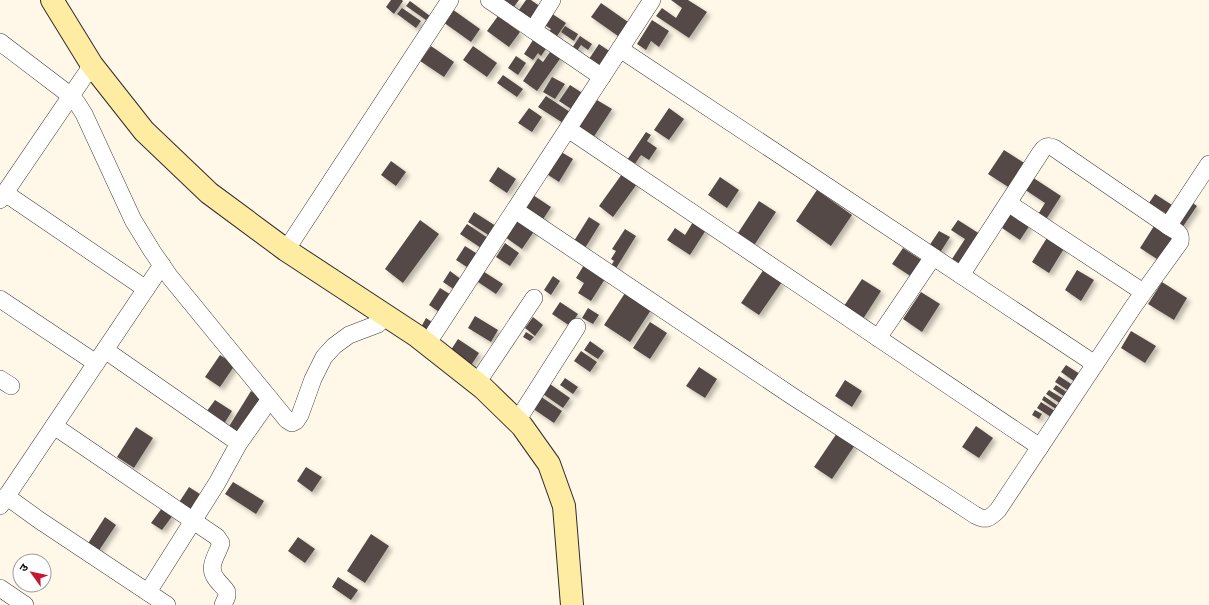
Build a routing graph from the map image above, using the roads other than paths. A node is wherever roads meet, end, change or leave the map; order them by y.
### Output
1 (52, 0) edge
2 (450, 0) edge
3 (489, 0) edge
4 (552, 0) edge
5 (652, 0) edge
6 (533, 30) junction
7 (0, 42) edge
8 (620, 49) junction
9 (92, 65) junction
10 (602, 77) junction
11 (71, 96) junction
12 (568, 129) junction
13 (1209, 164) edge
14 (3, 197) edge
15 (1008, 203) junction
16 (515, 210) junction
17 (1168, 226) junction
18 (286, 250) junction
19 (933, 256) junction
20 (162, 265) junction
21 (961, 275) junction
22 (146, 289) junction
23 (1143, 292) junction
24 (534, 298) dead end
25 (0, 299) edge
26 (386, 316) junction
27 (577, 327) dead end
28 (878, 338) junction
29 (427, 344) junction
30 (101, 356) junction
31 (1095, 364) junction
32 (477, 383) junction
33 (270, 399) junction
34 (517, 421) junction
35 (54, 426) junction
36 (239, 444) junction
37 (1040, 447) junction
38 (3, 501) edge
39 (193, 521) junction
40 (0, 588) edge
41 (148, 592) junction
42 (25, 605) edge
43 (167, 605) edge
44 (223, 605) edge
45 (572, 605) edge

1 - 9 street
2 - 18 street
3 - 6 street
4 - 6 street
5 - 8 street
6 - 10 street
7 - 11 street
8 - 10 street
8 - 19 street
9 - 11 street
9 - 18 street
10 - 12 street
11 - 14 street
11 - 20 street
12 - 16 street
12 - 28 street
13 - 17 street
14 - 22 street
15 - 17 street
15 - 21 street
15 - 23 street
16 - 29 street
16 - 37 street
17 - 23 street
18 - 26 street
19 - 21 street
19 - 28 street
20 - 22 street
20 - 33 street
21 - 31 street
22 - 30 street
23 - 31 street
24 - 32 street
25 - 30 street
26 - 29 street
26 - 33 street
27 - 34 street
28 - 37 street
29 - 32 street
30 - 35 street
30 - 36 street
31 - 37 street
32 - 34 street
33 - 36 street
34 - 45 street
35 - 38 street
35 - 39 street
36 - 39 street
38 - 41 street
39 - 41 street
39 - 44 street
40 - 42 street
41 - 43 street

